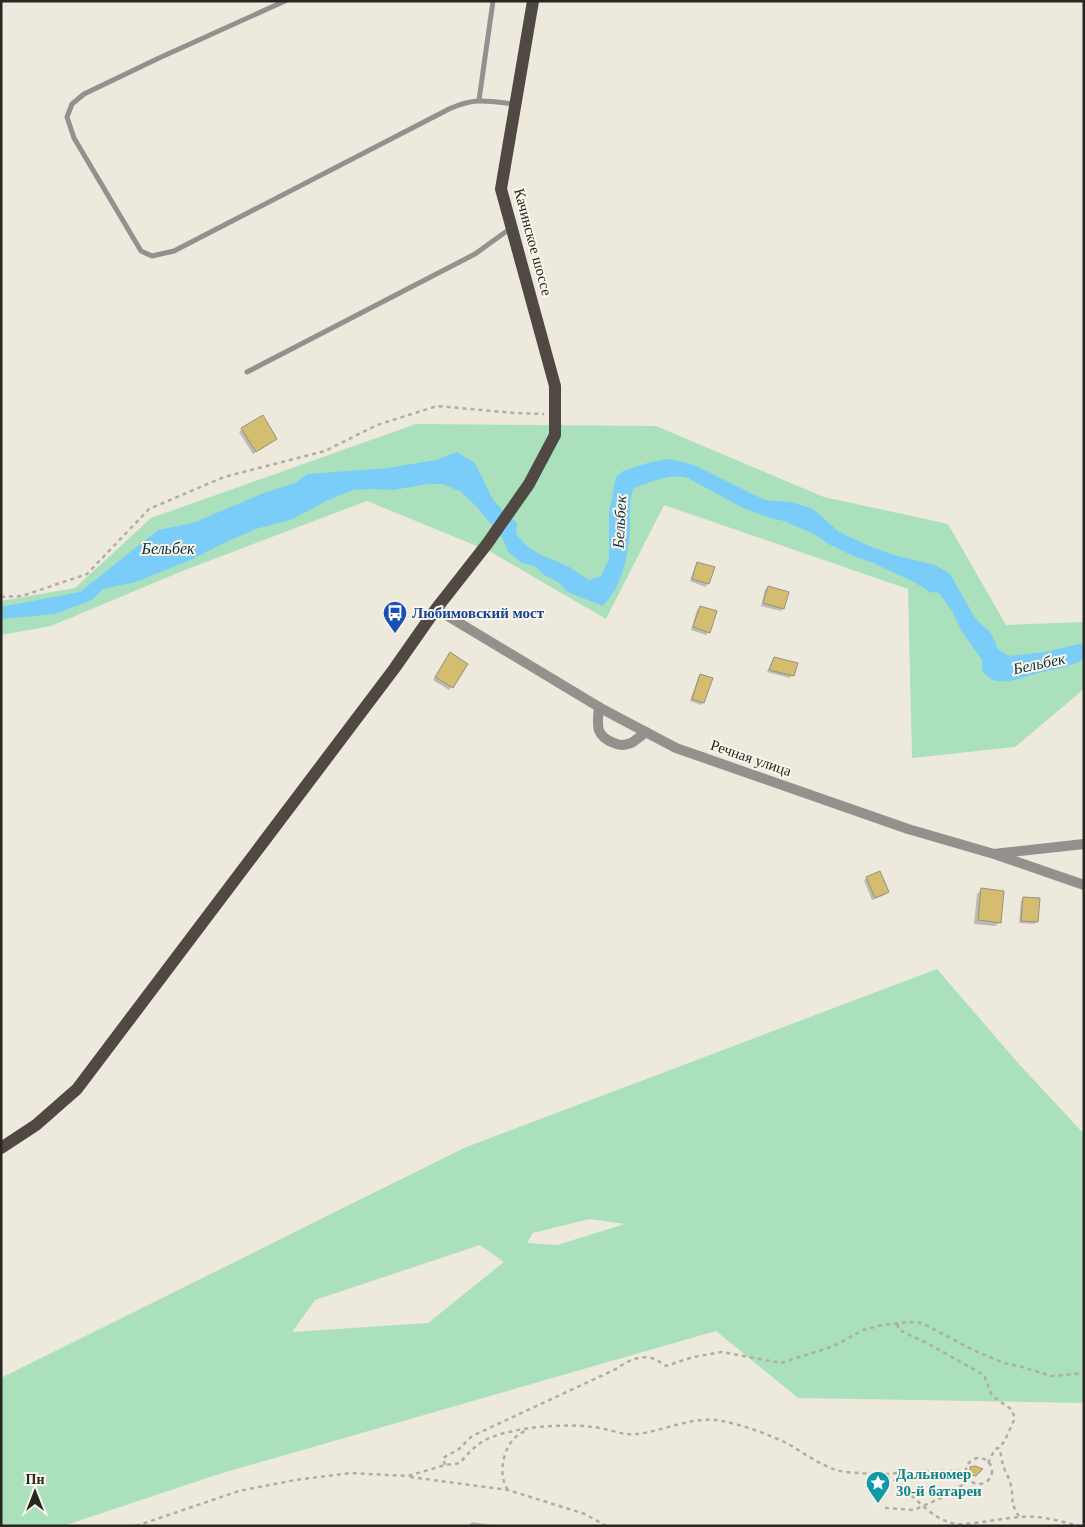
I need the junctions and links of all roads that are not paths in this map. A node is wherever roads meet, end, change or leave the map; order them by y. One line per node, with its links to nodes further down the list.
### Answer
1 (285, 1): 4 (lane)
2 (492, 1): 4 (lane)
3 (533, 1): 5 (main road, Качинское шоссе)
4 (479, 100): 5 (lane)
5 (516, 104): 6 (main road, Качинское шоссе)
6 (511, 228): 7 (lane); 8 (main road, Качинское шоссе)
7 (247, 372)
8 (436, 609): 9 (street, Речная улица); 14 (main road, Качинское шоссе)
9 (599, 707): 10 (street, Речная улица); 10 (street)
10 (646, 732): 12 (street, Речная улица)
11 (1084, 844): 12 (street, Речная улица)
12 (994, 854): 13 (street)
13 (1084, 885)
14 (1, 1148)

